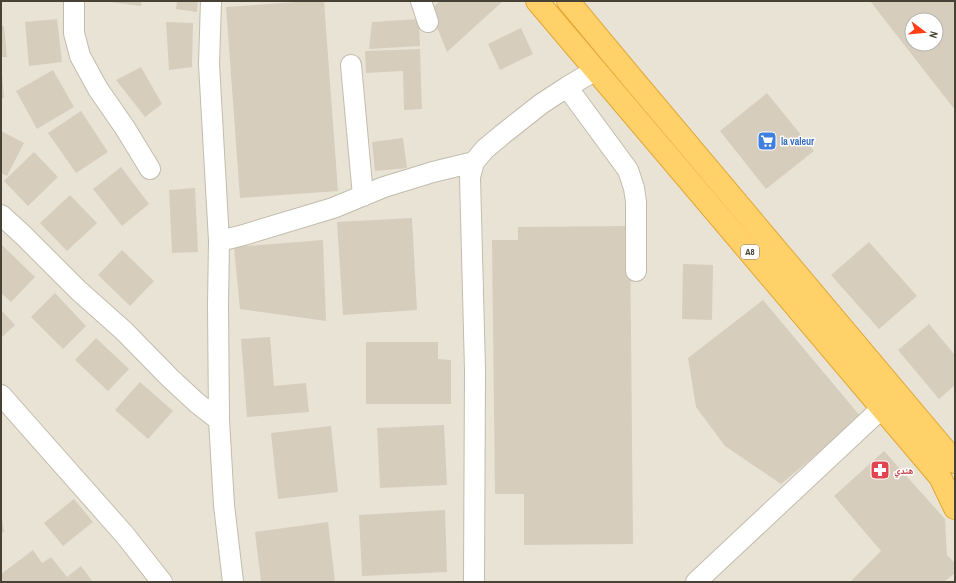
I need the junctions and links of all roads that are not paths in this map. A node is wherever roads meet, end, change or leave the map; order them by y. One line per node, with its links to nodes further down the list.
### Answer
1 (74, 1): 11 (street)
2 (211, 1): 14 (street)
3 (421, 1): 6 (street)
4 (537, 1): 8 (highway, A8)
5 (568, 1): 19 (highway, A8)
6 (428, 22)
7 (351, 65): 12 (street)
8 (596, 70): 9 (street); 17 (highway, A8)
9 (567, 87): 10 (street); 15 (street)
10 (474, 162): 12 (street); 23 (street)
11 (150, 169)
12 (363, 196): 14 (street)
13 (1, 215): 18 (street)
14 (219, 241): 18 (street)
15 (636, 271)
16 (1, 395): 21 (street)
17 (882, 408): 20 (highway, A8); 24 (street)
18 (219, 420): 22 (street)
19 (952, 460)
20 (955, 508)
21 (157, 580)
22 (233, 582)
23 (474, 582)
24 (696, 582)

